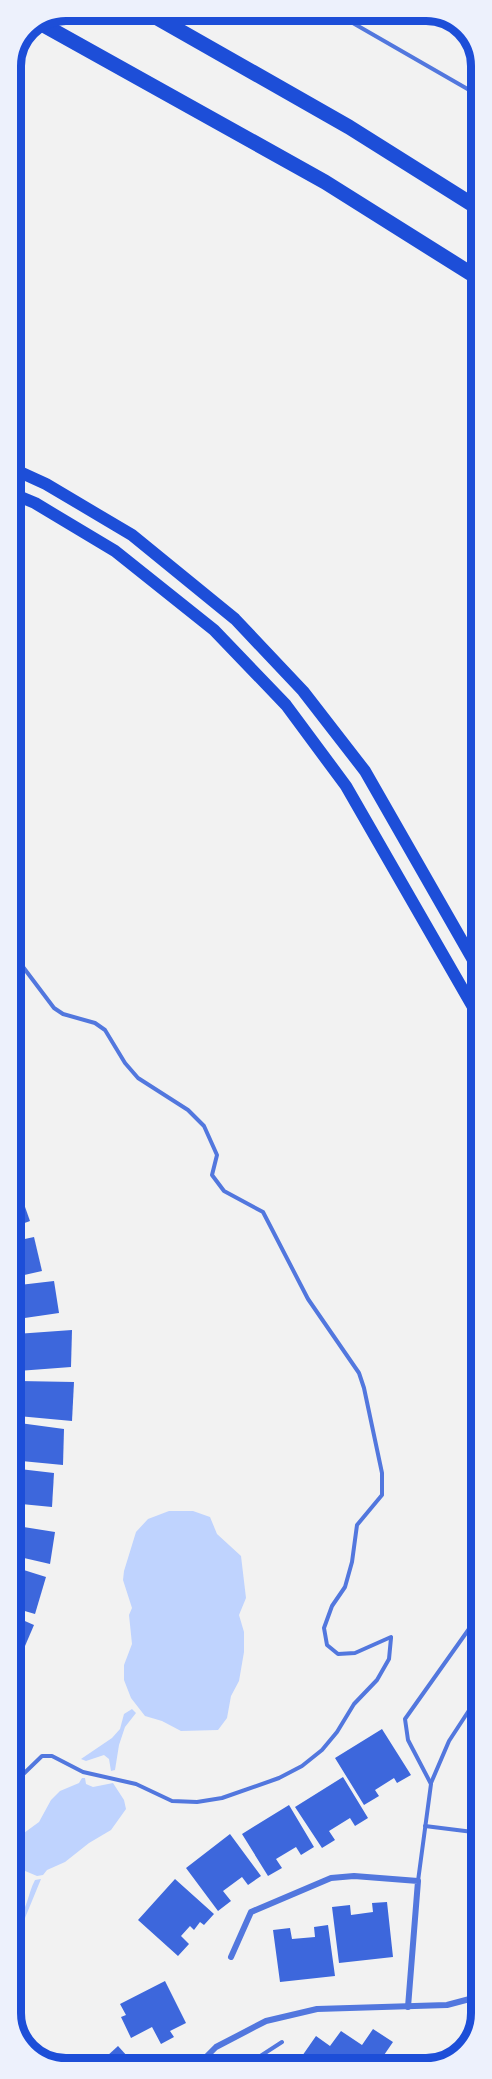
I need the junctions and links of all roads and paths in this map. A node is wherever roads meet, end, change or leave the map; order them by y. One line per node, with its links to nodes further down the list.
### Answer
1 (163, 21): 5 (highway)
2 (349, 21): 4 (lane)
3 (46, 26): 6 (highway)
4 (471, 92)
5 (471, 204)
6 (471, 274)
7 (21, 473): 9 (main road)
8 (21, 497): 11 (main road)
9 (471, 956)
10 (21, 964): 14 (lane)
11 (471, 1004)
12 (471, 1626): 15 (lane)
13 (471, 1707): 15 (lane)
14 (21, 1776)
15 (431, 1784): 16 (lane)
16 (425, 1826): 17 (lane); 18 (lane)
17 (471, 1832)
18 (418, 1881): 19 (street); 21 (street)
19 (231, 1956)
20 (471, 1999): 21 (street)
21 (408, 2007): 23 (street)
22 (282, 2042): 24 (lane)
23 (205, 2058)
24 (257, 2058)

